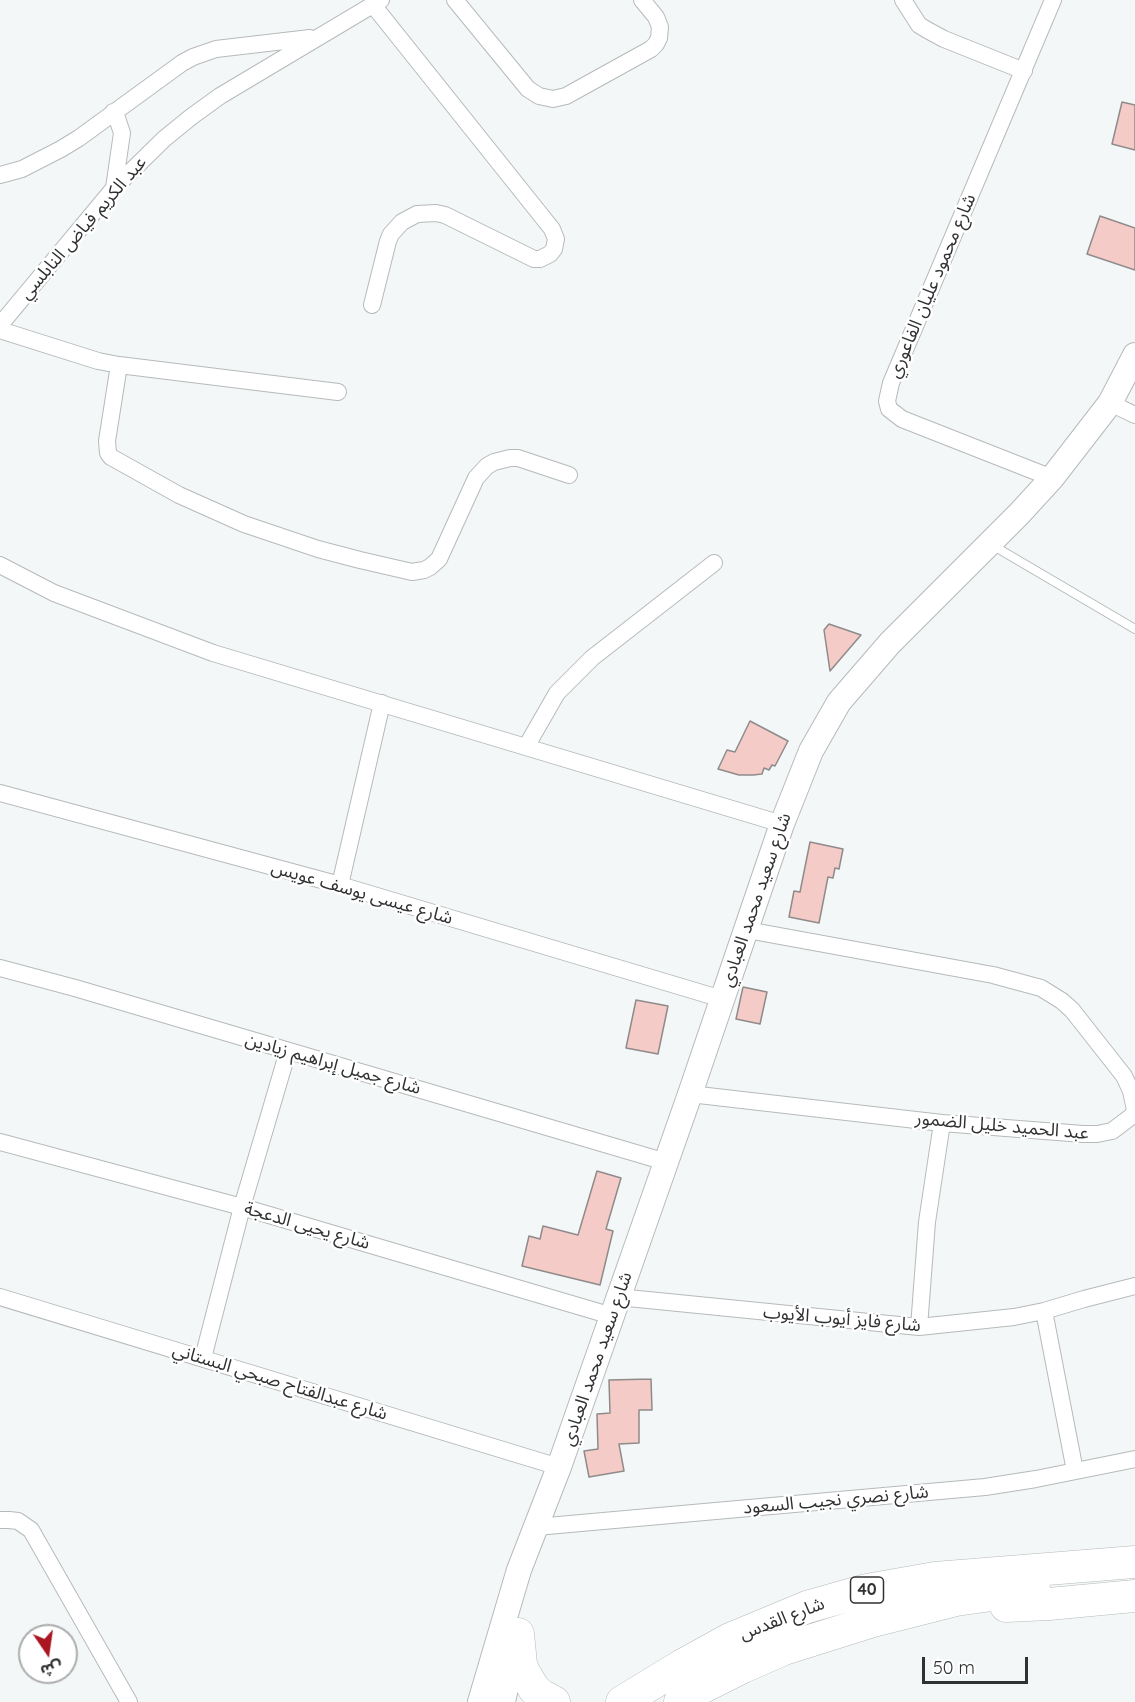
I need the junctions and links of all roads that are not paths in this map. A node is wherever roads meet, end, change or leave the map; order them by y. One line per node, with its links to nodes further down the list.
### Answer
1 (455, 0): 2 (street)
2 (642, 0)
3 (903, 0): 7 (street)
4 (1053, 0): 7 (street, شارع محمود عليان الفاعوري)
5 (377, 3): 6 (street, عبد الكريم فياض النابلسي); 11 (street)
6 (317, 38): 8 (street); 10 (street, عبد الكريم فياض النابلسي)
7 (1024, 71): 20 (street, شارع محمود عليان الفاعوري)
8 (113, 112): 9 (street); 10 (street)
9 (0, 175)
10 (114, 188): 12 (street, عبد الكريم فياض النابلسي)
11 (372, 305)
12 (0, 325)
13 (0, 330): 15 (street)
14 (1135, 355): 17 (street, شارع سعيد محمد العبادي)
15 (119, 365): 16 (street); 19 (street)
16 (338, 392)
17 (1110, 403): 18 (street); 20 (street, شارع سعيد محمد العبادي)
18 (1135, 415)
19 (569, 475)
20 (1052, 478): 21 (street, شارع سعيد محمد العبادي)
21 (989, 543): 24 (lane); 28 (street, شارع سعيد محمد العبادي)
22 (714, 563): 26 (street)
23 (0, 565): 25 (street)
24 (1135, 629)
25 (382, 703): 26 (street); 29 (street)
26 (526, 747): 28 (street)
27 (0, 793): 29 (street, شارع عيسى يوسف عويس)
28 (782, 824): 30 (street, شارع سعيد محمد العبادي)
29 (340, 885): 32 (street, شارع عيسى يوسف عويس)
30 (747, 930): 32 (street, شارع سعيد محمد العبادي); 35 (street, عبد الحميد خليل الضمور)
31 (0, 968): 33 (street, شارع جميل إبراهيم زيادين)
32 (722, 999): 34 (street, شارع سعيد محمد العبادي)
33 (288, 1051): 37 (street, شارع جميل إبراهيم زيادين); 38 (street)
34 (690, 1094): 35 (street, عبد الحميد خليل الضمور); 37 (street, شارع سعيد محمد العبادي)
35 (942, 1123): 43 (street)
36 (0, 1142): 38 (street, شارع يحيى الدعجة)
37 (666, 1162): 41 (street, شارع سعيد محمد العبادي)
38 (242, 1207): 41 (street, شارع يحيى الدعجة); 44 (street)
39 (1135, 1286): 42 (street, شارع فايز أيوب الأيوب)
40 (0, 1297): 44 (street, شارع عبدالفتاح صبحي البستاني)
41 (615, 1307): 43 (street, شارع فايز أيوب الأيوب); 46 (street, شارع سعيد محمد العبادي)
42 (1044, 1311): 43 (street, شارع فايز أيوب الأيوب); 47 (street)
43 (919, 1328)
44 (202, 1358): 46 (street, شارع عبدالفتاح صبحي البستاني)
45 (1135, 1458): 47 (street, شارع نصري نجيب السعود)
46 (560, 1467): 49 (street, شارع سعيد محمد العبادي)
47 (1075, 1471): 49 (street, شارع نصري نجيب السعود)
48 (0, 1520): 58 (street)
49 (534, 1531): 55 (street, شارع سعيد محمد العبادي); 59 (street, شارع سعيد محمد العبادي)
50 (1135, 1562): 54 (highway, شارع القدس / 40)
51 (1135, 1579): 53 (highway, شارع القدس / 40)
52 (1135, 1596): 53 (highway)
53 (956, 1600): 56 (highway, شارع القدس / 40)
54 (807, 1607): 56 (highway); 62 (highway, شارع القدس / 40)
55 (518, 1634): 60 (street, شارع سعيد محمد العبادي); 61 (highway)
56 (820, 1638): 57 (highway, شارع القدس / 40)
57 (696, 1697)
58 (129, 1702)
59 (480, 1702)
60 (503, 1702)
61 (554, 1702)
62 (622, 1702)

